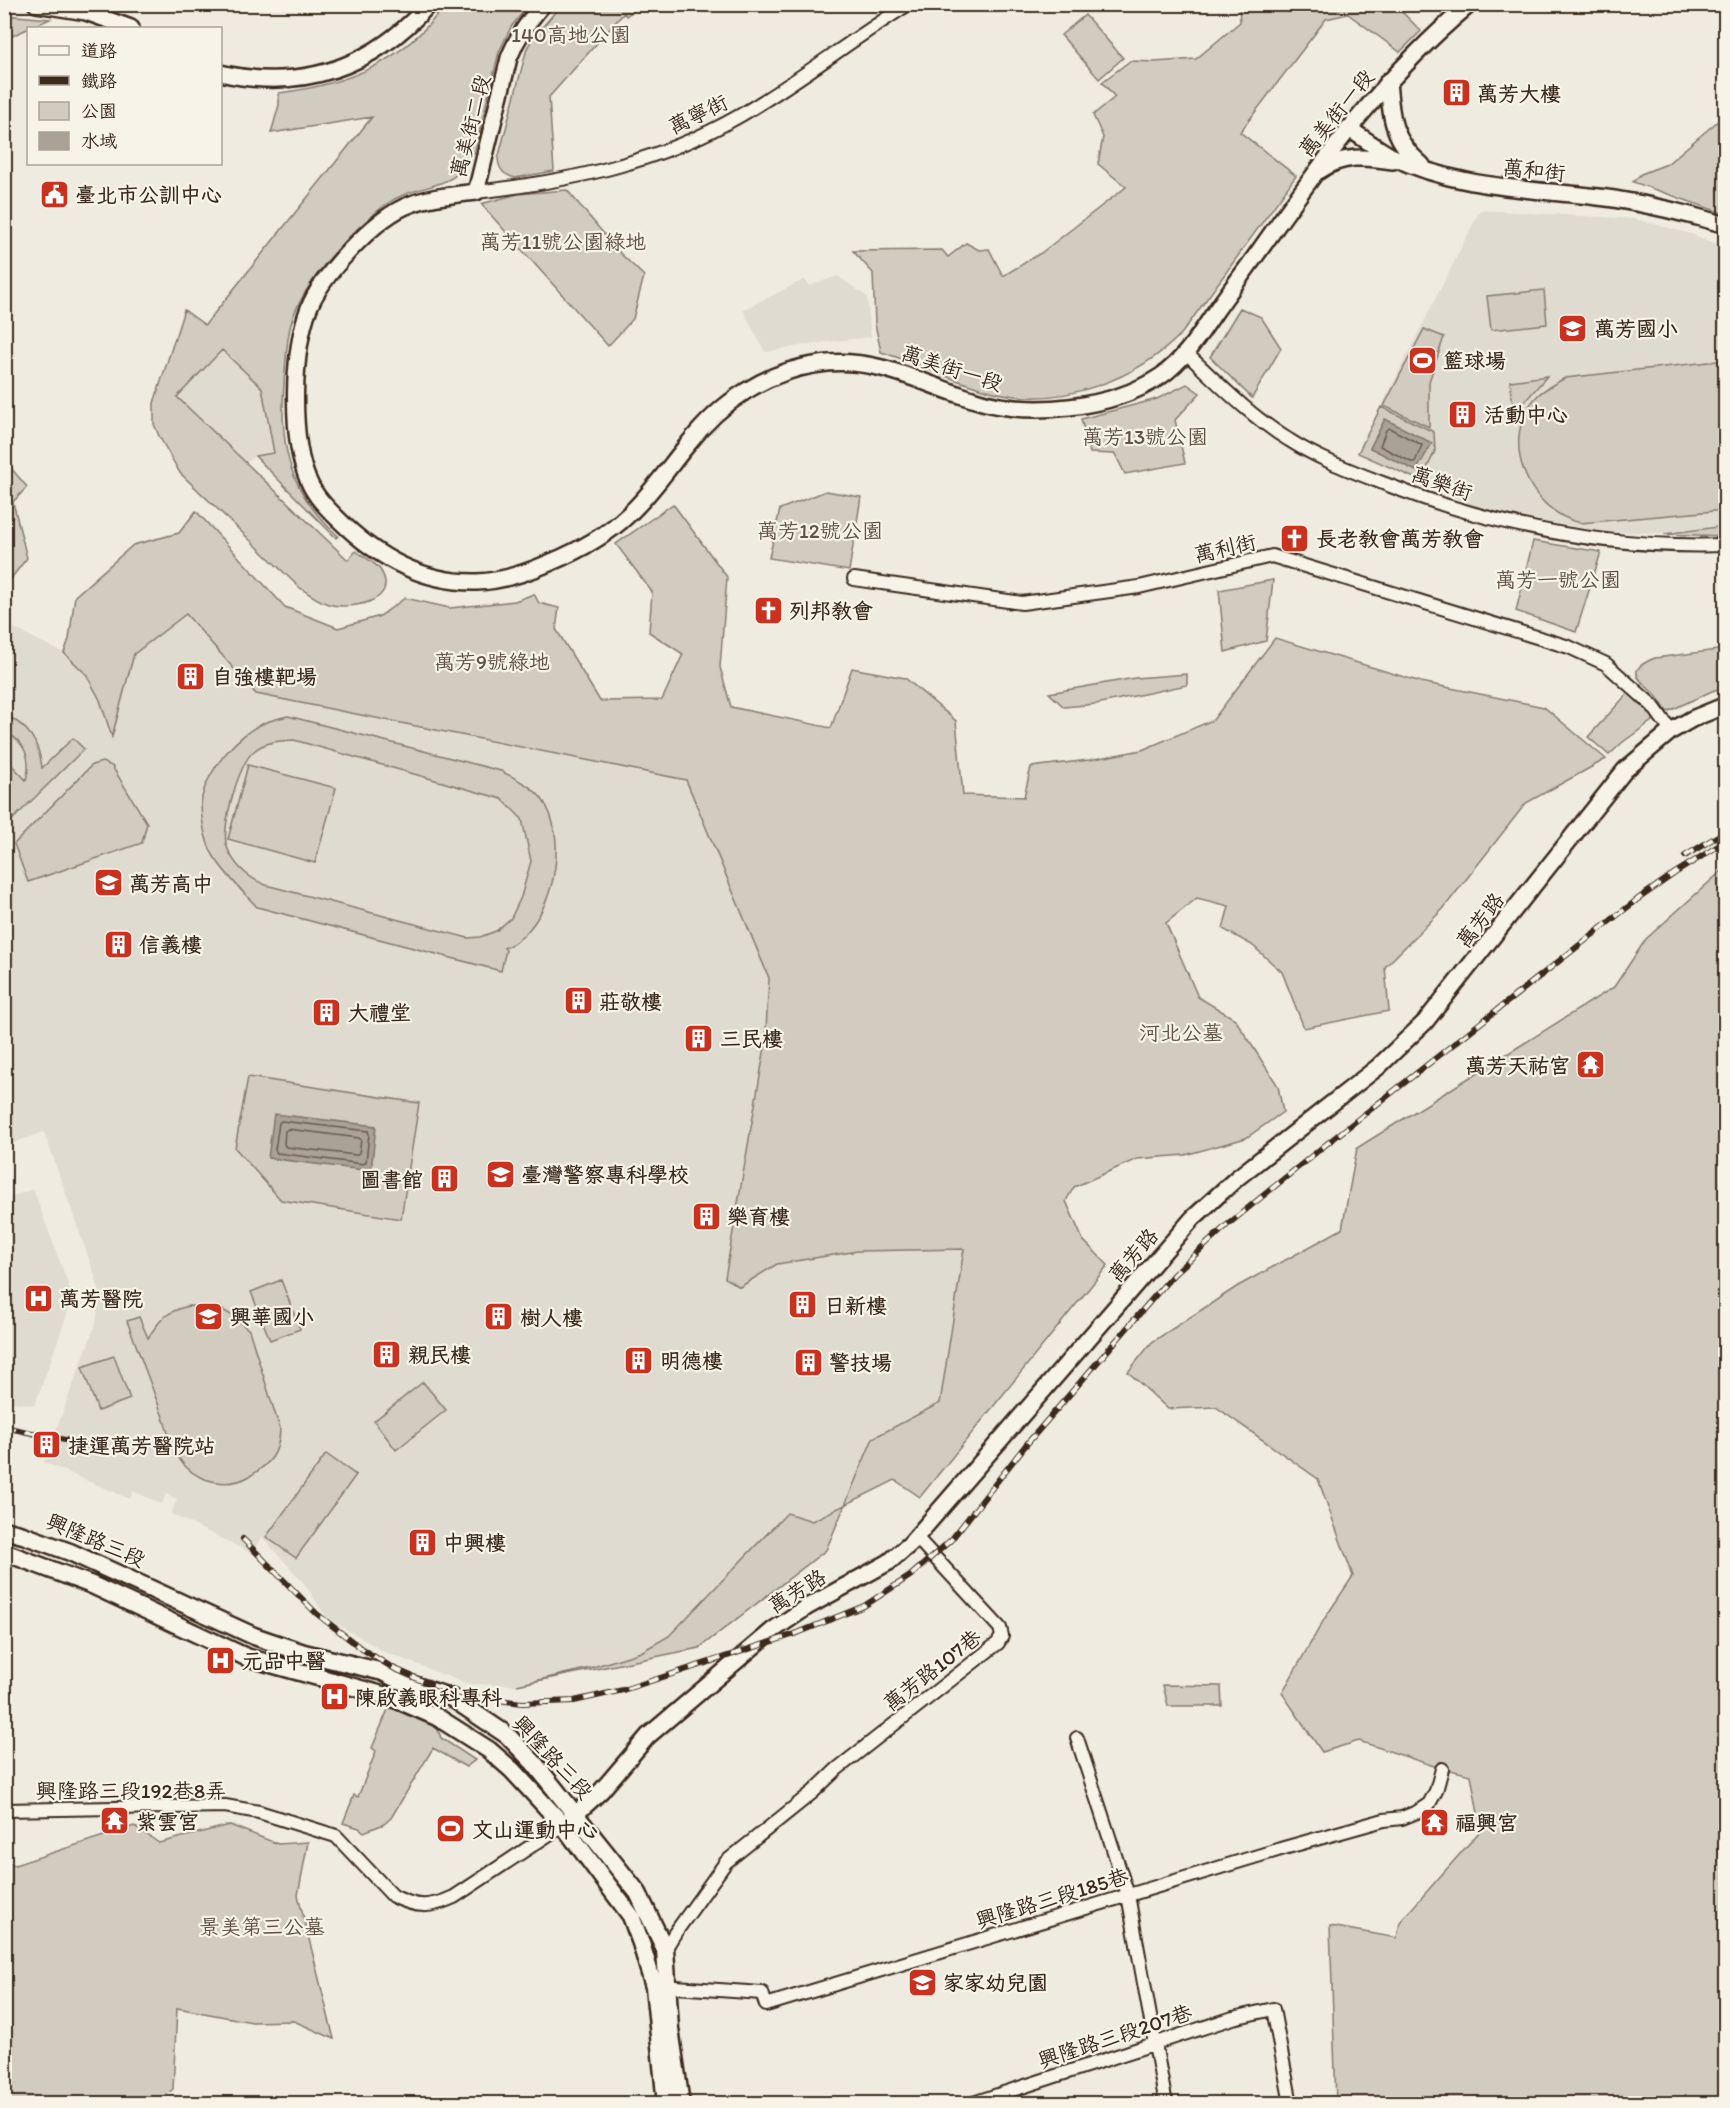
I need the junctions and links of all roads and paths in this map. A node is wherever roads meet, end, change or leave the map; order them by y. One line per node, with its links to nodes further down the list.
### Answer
1 (36, 4): 6 (street)
2 (429, 4): 7 (street)
3 (543, 4): 13 (street, 萬美街二段)
4 (909, 4): 13 (street, 萬寧街)
5 (1470, 4): 8 (street, 萬美街一段)
6 (128, 27)
7 (222, 74)
8 (1388, 81): 9 (street, 萬美街一段); 11 (street)
9 (1348, 128): 10 (street, 萬和街); 12 (street, 萬美街一段)
10 (1407, 163): 11 (street, 萬和街); 12 (street)
11 (1428, 171): 14 (street, 萬和街)
12 (1312, 177): 15 (street, 萬美街一段)
13 (476, 192): 17 (street, 萬美街二段)
14 (1725, 225)
15 (1185, 352): 16 (street, 萬樂街); 17 (street, 萬美街一段)
16 (1725, 545)
17 (426, 575)
18 (854, 579): 20 (street, 萬利街)
19 (1725, 705): 20 (street, 萬芳路)
20 (1671, 731): 22 (street, 萬芳路)
21 (4, 1530): 27 (main road, 興隆路三段)
22 (916, 1537): 27 (street, 萬芳路); 29 (street, 萬芳路107巷)
23 (4, 1552): 27 (main road, 興隆路三段)
24 (1077, 1738): 28 (street)
25 (1442, 1769): 28 (street, 興隆路三段185巷)
26 (4, 1810): 27 (street, 興隆路三段192巷8弄)
27 (569, 1820): 29 (main road, 興隆路三段); 30 (main road, 興隆路三段)
28 (1128, 1895): 30 (street, 興隆路三段185巷); 31 (street)
29 (665, 1949): 30 (main road, 興隆路三段)
30 (661, 1986): 32 (main road, 興隆路三段); 33 (main road, 興隆路三段)
31 (1155, 2044): 34 (street, 興隆路三段207巷); 35 (street); 36 (street, 興隆路三段207巷)
32 (666, 2103)
33 (681, 2103)
34 (970, 2103)
35 (1166, 2103)
36 (1291, 2103)

